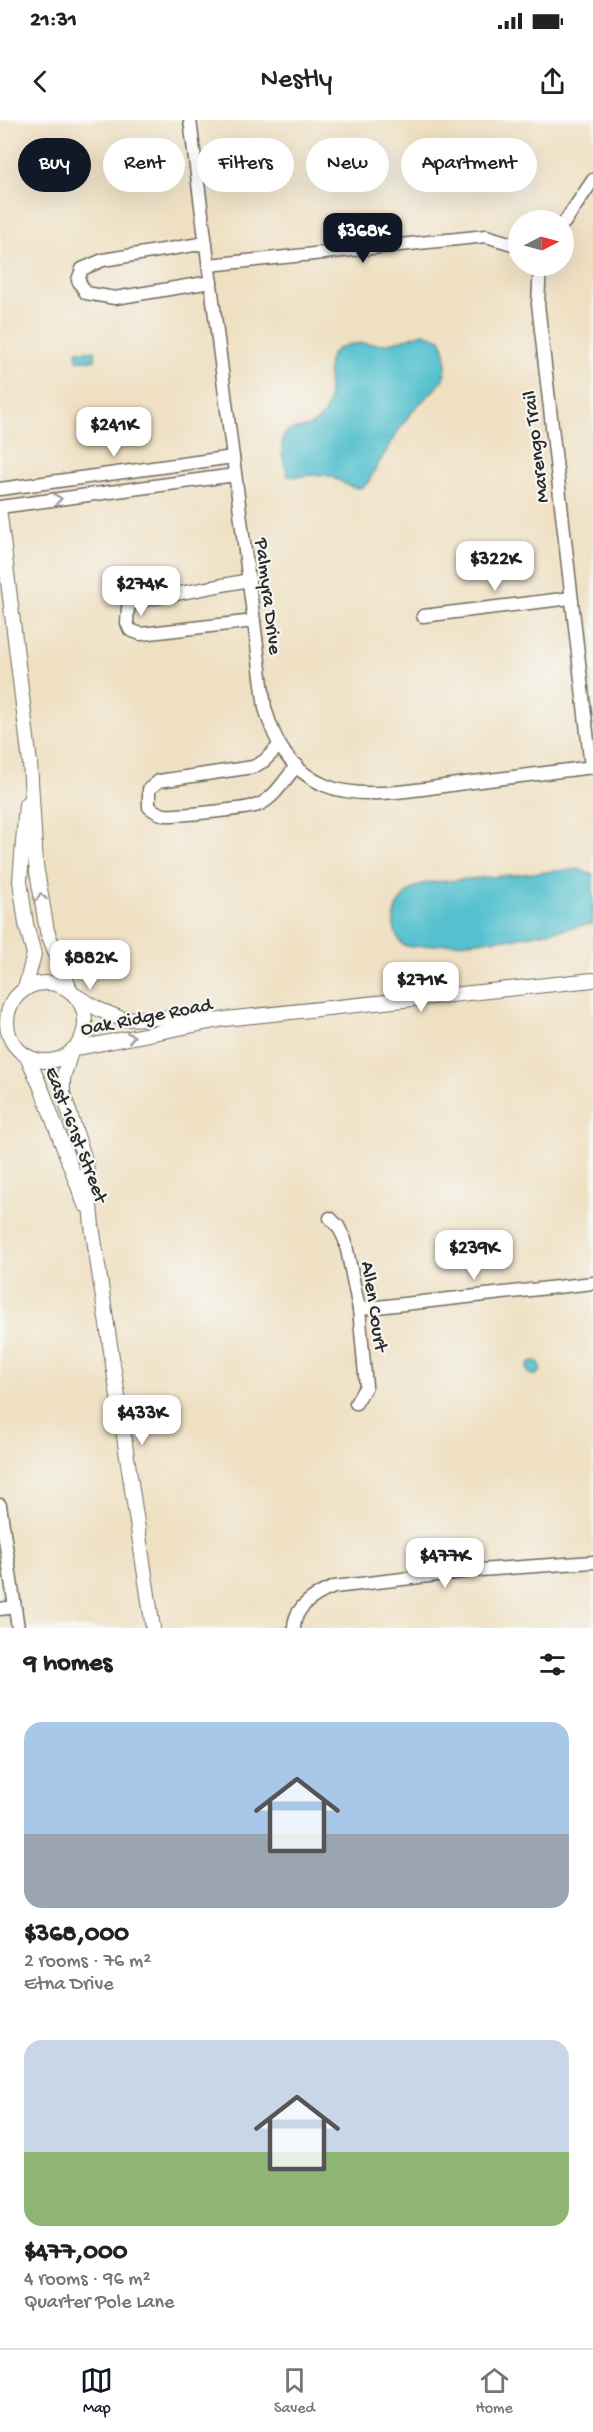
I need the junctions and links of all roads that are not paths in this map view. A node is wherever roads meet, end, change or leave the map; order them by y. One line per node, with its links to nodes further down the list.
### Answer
1 (190, 120): 4 (street, Palmyra Drive)
2 (593, 180): 3 (street)
3 (573, 210)
4 (206, 243): 6 (street, Palmyra Drive); 8 (street)
5 (508, 243): 6 (street)
6 (209, 265): 8 (street, Palmyra Drive)
7 (539, 276): 15 (street, Marengo Trail)
8 (211, 282): 9 (street, Palmyra Drive)
9 (233, 457): 10 (street, Palmyra Drive); 11 (street)
10 (235, 475): 12 (street, one-way to 10); 14 (street, Palmyra Drive)
11 (0, 489)
12 (0, 507)
13 (0, 515): 19 (street)
14 (249, 580): 17 (street, Palmyra Drive); 17 (street)
15 (571, 598): 16 (street); 21 (street, Marengo Trail)
16 (423, 616)
17 (254, 621): 18 (street, Palmyra Drive)
18 (279, 746): 20 (street, Palmyra Drive); 20 (street)
19 (30, 763): 23 (street); 24 (street, one-way to 19)
20 (297, 765): 21 (street, Palmyra Drive)
21 (592, 767)
22 (593, 980): 26 (street, Oak Ridge Road)
23 (20, 993): 24 (street); 25 (street); 29 (street)
24 (72, 993): 26 (street, Oak Ridge Road); 28 (street)
25 (0, 1005)
26 (225, 1019): 28 (street, Oak Ridge Road, one-way to 26)
27 (0, 1047): 29 (street)
28 (72, 1051): 29 (street); 31 (street, East 161st Street)
29 (25, 1055): 31 (street, East 161st Street)
30 (330, 1218): 33 (street, Allen Court)
31 (93, 1226): 40 (street, East 161st Street)
32 (593, 1283): 33 (street)
33 (358, 1309): 34 (street, Allen Court)
34 (357, 1403)
35 (0, 1505): 37 (street)
36 (593, 1562): 41 (street)
37 (15, 1606): 38 (street); 39 (street)
38 (0, 1609)
39 (18, 1628)
40 (153, 1628)
41 (294, 1628)

